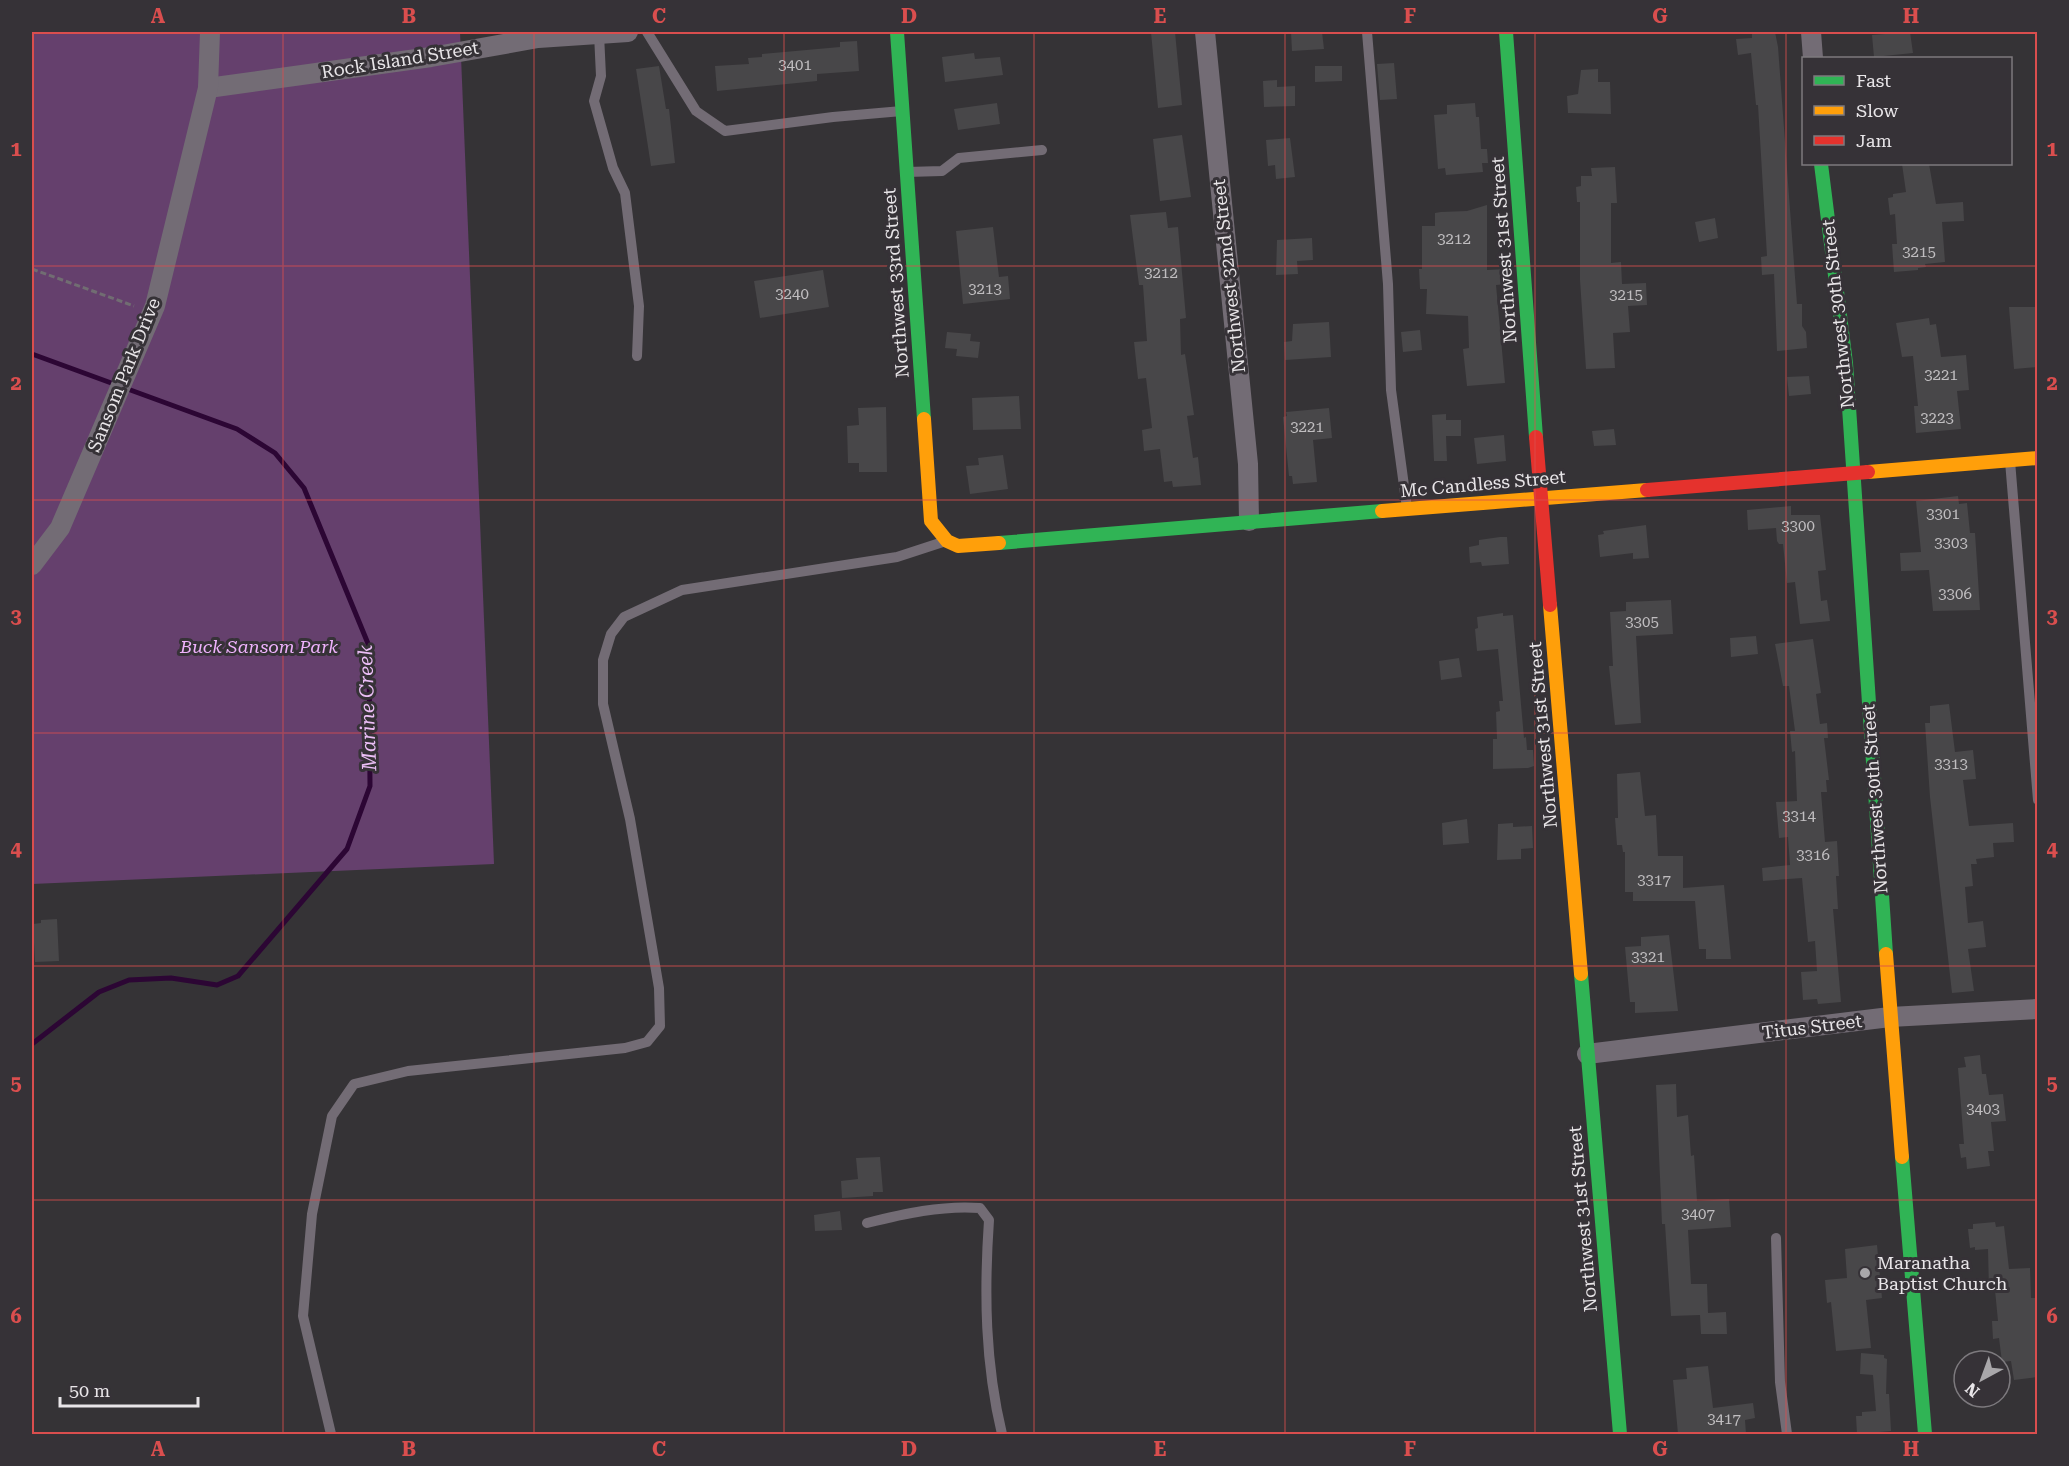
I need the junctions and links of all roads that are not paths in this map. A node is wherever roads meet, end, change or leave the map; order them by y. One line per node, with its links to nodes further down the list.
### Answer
1 (210, 32): 11 (street, Sansom Park Drive)
2 (628, 32): 9 (street, Rock Island Street)
3 (647, 32): 12 (lane)
4 (897, 32): 12 (street, Northwest 33rd Street)
5 (1204, 32): 22 (street, Northwest 32nd Street)
6 (1367, 32): 21 (lane)
7 (1506, 32): 20 (street, Northwest 31st Street)
8 (1811, 32): 10 (street)
9 (599, 34): 11 (street, Rock Island Street); 16 (lane)
10 (1813, 57)
11 (208, 88): 24 (street, Sansom Park Drive)
12 (903, 111): 15 (street, Northwest 33rd Street)
13 (1042, 150): 15 (lane)
14 (1821, 165): 19 (street, Northwest 30th Street)
15 (906, 172): 23 (street, Northwest 33rd Street)
16 (637, 357)
17 (2037, 458): 18 (street, Mc Candless Street)
18 (2010, 460): 19 (street, Mc Candless Street); 25 (lane)
19 (1854, 473): 20 (street, Mc Candless Street); 27 (street, Northwest 30th Street)
20 (1542, 498): 21 (street, Mc Candless Street); 28 (street, Northwest 31st Street)
21 (1407, 508): 22 (street, Mc Candless Street)
22 (1249, 521): 23 (street, Mc Candless Street)
23 (947, 541): 31 (lane)
24 (32, 565)
25 (2037, 800)
26 (2037, 1009): 27 (street, Titus Street)
27 (1890, 1017): 28 (street, Titus Street); 35 (street, Northwest 30th Street)
28 (1587, 1054): 33 (street, Northwest 31st Street)
29 (867, 1223): 32 (lane)
30 (1776, 1238): 34 (lane)
31 (331, 1434)
32 (1002, 1434)
33 (1620, 1434)
34 (1786, 1434)
35 (1925, 1434)

